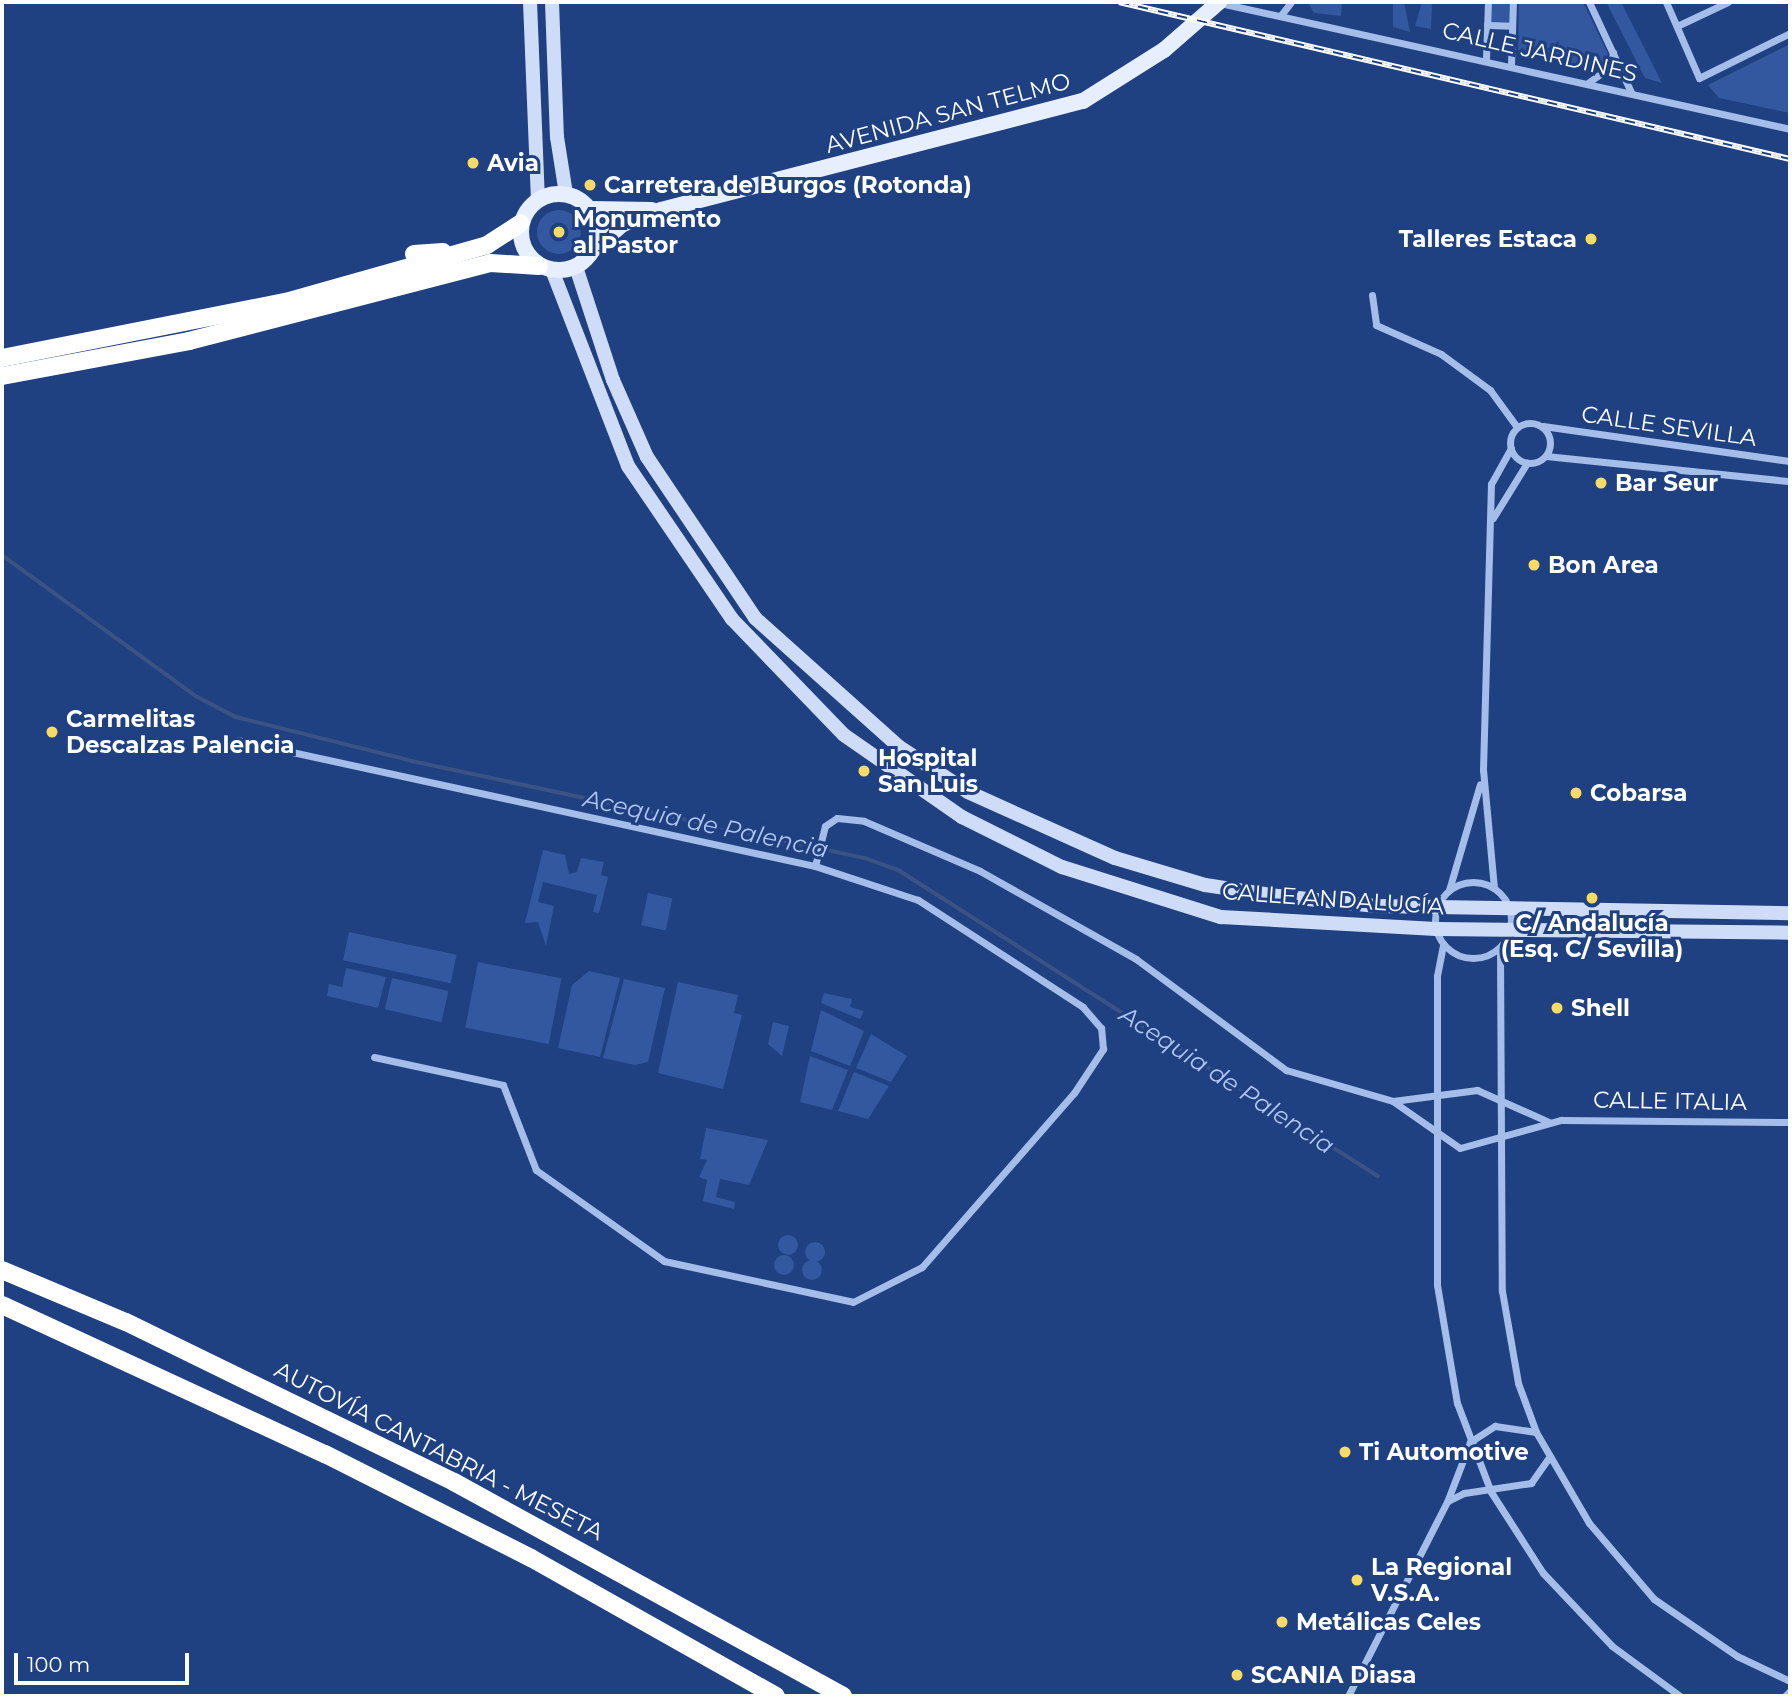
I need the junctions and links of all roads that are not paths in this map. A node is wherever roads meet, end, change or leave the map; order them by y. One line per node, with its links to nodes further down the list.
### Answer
1 (530, 2): 22 (main road)
2 (552, 2): 21 (main road)
3 (1217, 2): 10 (street, CALLE JARDINES); 24 (main road, AVENIDA SAN TELMO)
4 (1291, 2): 10 (street)
5 (1488, 2): 11 (street)
6 (1514, 2): 12 (street)
7 (1589, 2): 15 (street)
8 (1666, 2): 13 (street)
9 (1728, 2): 13 (street)
10 (1281, 15): 16 (street, CALLE JARDINES)
11 (1487, 25): 12 (street); 16 (street)
12 (1513, 26): 17 (street)
13 (1677, 26): 14 (street)
14 (1790, 33)
15 (1614, 52): 18 (street); 19 (street)
16 (1486, 59): 17 (street, CALLE JARDINES)
17 (1511, 64): 18 (street, CALLE JARDINES)
18 (1589, 82): 19 (street, CALLE JARDINES)
19 (1631, 92): 20 (street, CALLE JARDINES)
20 (1790, 130)
21 (566, 194): 22 (main road); 23 (main road)
22 (538, 200): 25 (main road)
23 (590, 209): 24 (main road, AVENIDA SAN TELMO); 26 (main road)
24 (661, 210): 26 (main road, AVENIDA SAN TELMO)
25 (522, 223): 28 (highway); 30 (main road)
26 (594, 249): 29 (main road)
27 (414, 254): 28 (highway)
28 (457, 255): 32 (highway)
29 (576, 267): 30 (main road); 47 (main road, CALLE ANDALUCÍA)
30 (546, 268): 33 (highway); 50 (main road, CALLE ANDALUCÍA)
31 (1372, 295): 35 (street)
32 (2, 358)
33 (2, 376)
34 (1543, 426): 35 (street); 37 (street); 38 (street, CALLE SEVILLA)
35 (1517, 427): 36 (street)
36 (1511, 448): 39 (street); 41 (street)
37 (1546, 456): 39 (street); 40 (street, CALLE SEVILLA)
38 (1790, 461)
39 (1527, 463): 41 (street)
40 (1790, 481)
41 (1490, 525): 43 (street)
42 (237, 740): 44 (street)
43 (1483, 770): 45 (street); 46 (street)
44 (815, 866): 55 (street); 58 (street)
45 (1494, 888): 46 (street); 48 (street)
46 (1449, 890): 47 (street)
47 (1437, 906): 48 (main road, CALLE ANDALUCÍA); 50 (street)
48 (1509, 907): 49 (main road, CALLE ANDALUCÍA); 51 (street)
49 (1790, 913)
50 (1436, 929): 51 (main road, CALLE ANDALUCÍA); 53 (street)
51 (1510, 931): 52 (main road, CALLE ANDALUCÍA); 54 (street)
52 (1790, 933)
53 (1443, 945): 54 (street); 56 (street)
54 (1500, 948): 57 (street)
55 (374, 1057)
56 (1437, 1096): 57 (street); 58 (street); 61 (street)
57 (1502, 1100): 59 (street, CALLE ITALIA); 62 (street)
58 (1393, 1101): 61 (street)
59 (1549, 1122): 60 (street, CALLE ITALIA); 62 (street, CALLE ITALIA)
60 (1790, 1122)
61 (1436, 1137): 62 (street); 66 (street)
62 (1500, 1139): 65 (street)
63 (2, 1270): 73 (highway, AUTOVÍA CANTABRIA - MESETA)
64 (2, 1305): 72 (highway)
65 (1535, 1432): 66 (street); 67 (street)
66 (1470, 1442): 68 (street); 69 (street)
67 (1548, 1459): 68 (street); 70 (street)
68 (1491, 1492): 69 (street); 75 (street)
69 (1447, 1502): 74 (street)
70 (1790, 1681)
71 (1790, 1691): 76 (street)
72 (776, 1696)
73 (843, 1696)
74 (1348, 1696)
75 (1680, 1696)
76 (1785, 1696)

